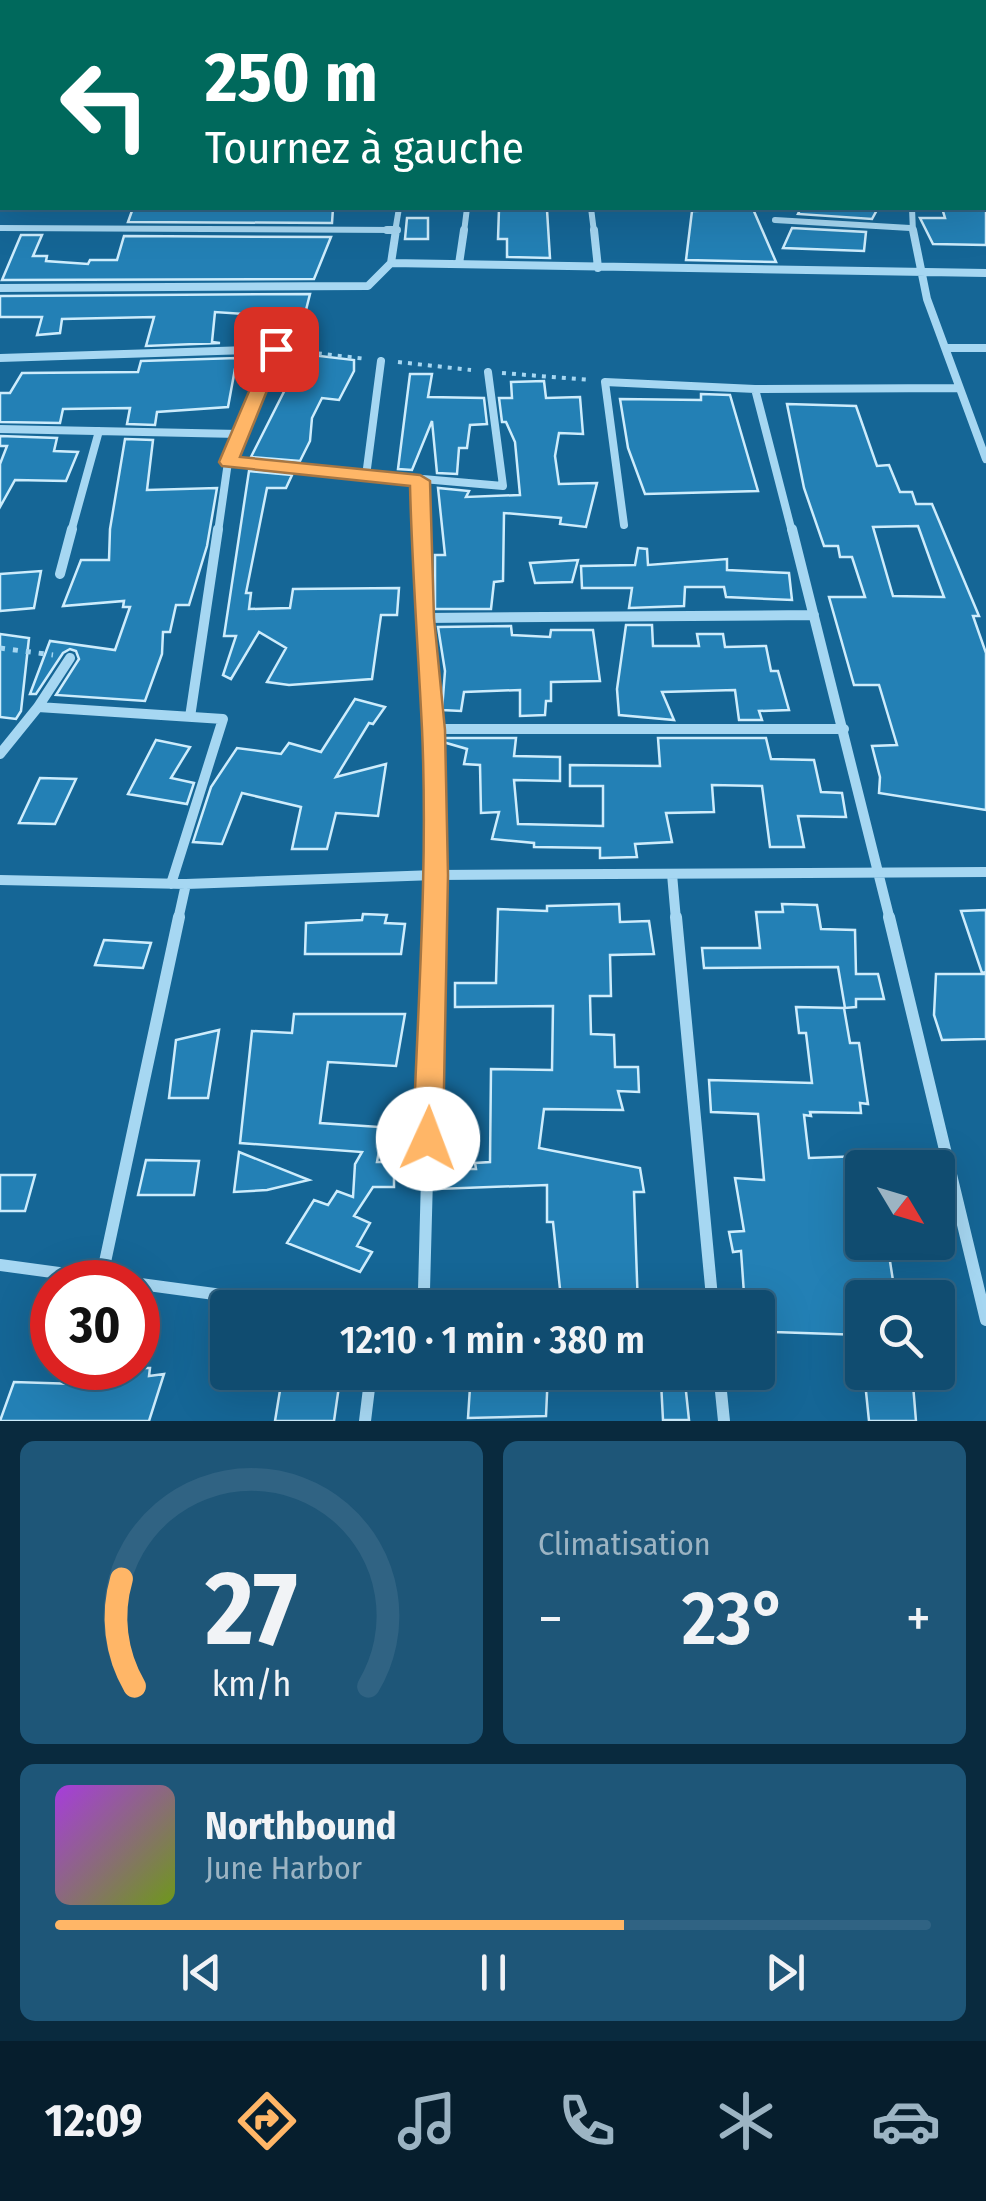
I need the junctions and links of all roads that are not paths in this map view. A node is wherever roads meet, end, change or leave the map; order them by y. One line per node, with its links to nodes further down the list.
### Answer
1 (399, 210): 8 (street)
2 (468, 210): 10 (street)
3 (591, 210): 11 (street)
4 (912, 210): 7 (street)
5 (775, 220): 7 (street)
6 (0, 228): 8 (street)
7 (910, 228): 12 (street)
8 (397, 230): 9 (street)
9 (391, 262): 10 (street); 14 (street)
10 (460, 264): 11 (street)
11 (598, 268): 12 (street)
12 (920, 274): 13 (street); 15 (street)
13 (986, 274)
14 (0, 288)
15 (946, 348): 16 (street); 21 (street)
16 (986, 348)
17 (0, 358): 26 (street)
18 (381, 360): 29 (street)
19 (488, 372): 30 (street)
20 (755, 388): 21 (street); 31 (street); 33 (street)
21 (957, 388): 22 (street)
22 (975, 429): 23 (street); 27 (street)
23 (986, 429)
24 (0, 430): 25 (street)
25 (99, 431): 26 (street); 32 (street)
26 (239, 434): 28 (street)
27 (986, 459)
28 (228, 462): 29 (street); 37 (street)
29 (366, 476): 30 (street)
30 (420, 481): 34 (street)
31 (624, 525)
32 (60, 574)
33 (814, 616): 34 (street); 38 (street)
34 (424, 618): 39 (street)
35 (70, 658): 36 (street)
36 (38, 708): 37 (street); 40 (street)
37 (190, 717): 46 (street)
38 (844, 729): 39 (street); 41 (street)
39 (434, 730): 44 (street)
40 (0, 754)
41 (876, 870): 42 (street); 43 (street); 55 (street)
42 (986, 872)
43 (672, 874): 44 (street); 53 (street)
44 (435, 875): 47 (street); 52 (street)
45 (0, 880): 46 (street)
46 (170, 884): 47 (street)
47 (186, 884): 48 (street)
48 (105, 1260)
49 (0, 1264): 50 (street)
50 (30, 1268)
51 (160, 1285): 54 (street)
52 (424, 1290)
53 (711, 1290)
54 (210, 1292)
55 (986, 1320)
56 (369, 1390): 58 (street)
57 (721, 1390): 59 (street)
58 (365, 1421)
59 (724, 1421)

